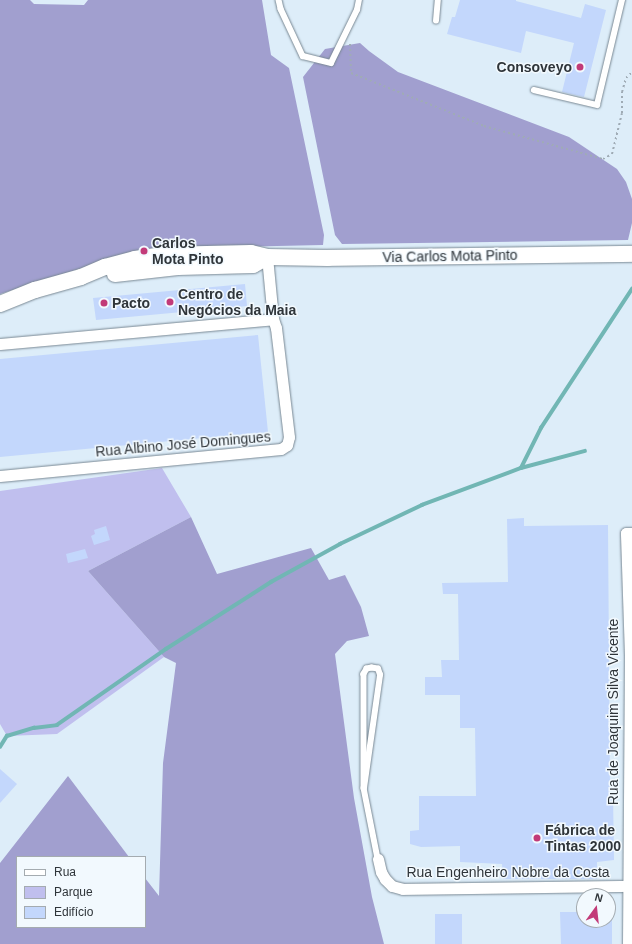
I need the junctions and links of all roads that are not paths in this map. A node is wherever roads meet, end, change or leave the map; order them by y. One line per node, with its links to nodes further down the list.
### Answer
1 (279, 0): 2 (lane)
2 (359, 0)
3 (438, 0): 5 (lane)
4 (622, 0): 6 (lane)
5 (436, 21)
6 (534, 90)
7 (632, 254): 8 (main road, Via Carlos Mota Pinto)
8 (267, 257): 9 (main road, Via Carlos Mota Pinto); 10 (street, Rua Albino José Domingues)
9 (0, 304)
10 (273, 319): 11 (street); 12 (street, Rua Albino José Domingues)
11 (0, 344)
12 (0, 476)
13 (632, 533): 16 (street, Rua de Joaquim Silva Vicente)
14 (364, 788): 14 (lane); 15 (lane)
15 (378, 859): 16 (street, Rua Engenheiro Nobre da Costa)
16 (630, 886): 17 (street, Rua de Joaquim Silva Vicente)
17 (628, 944)

